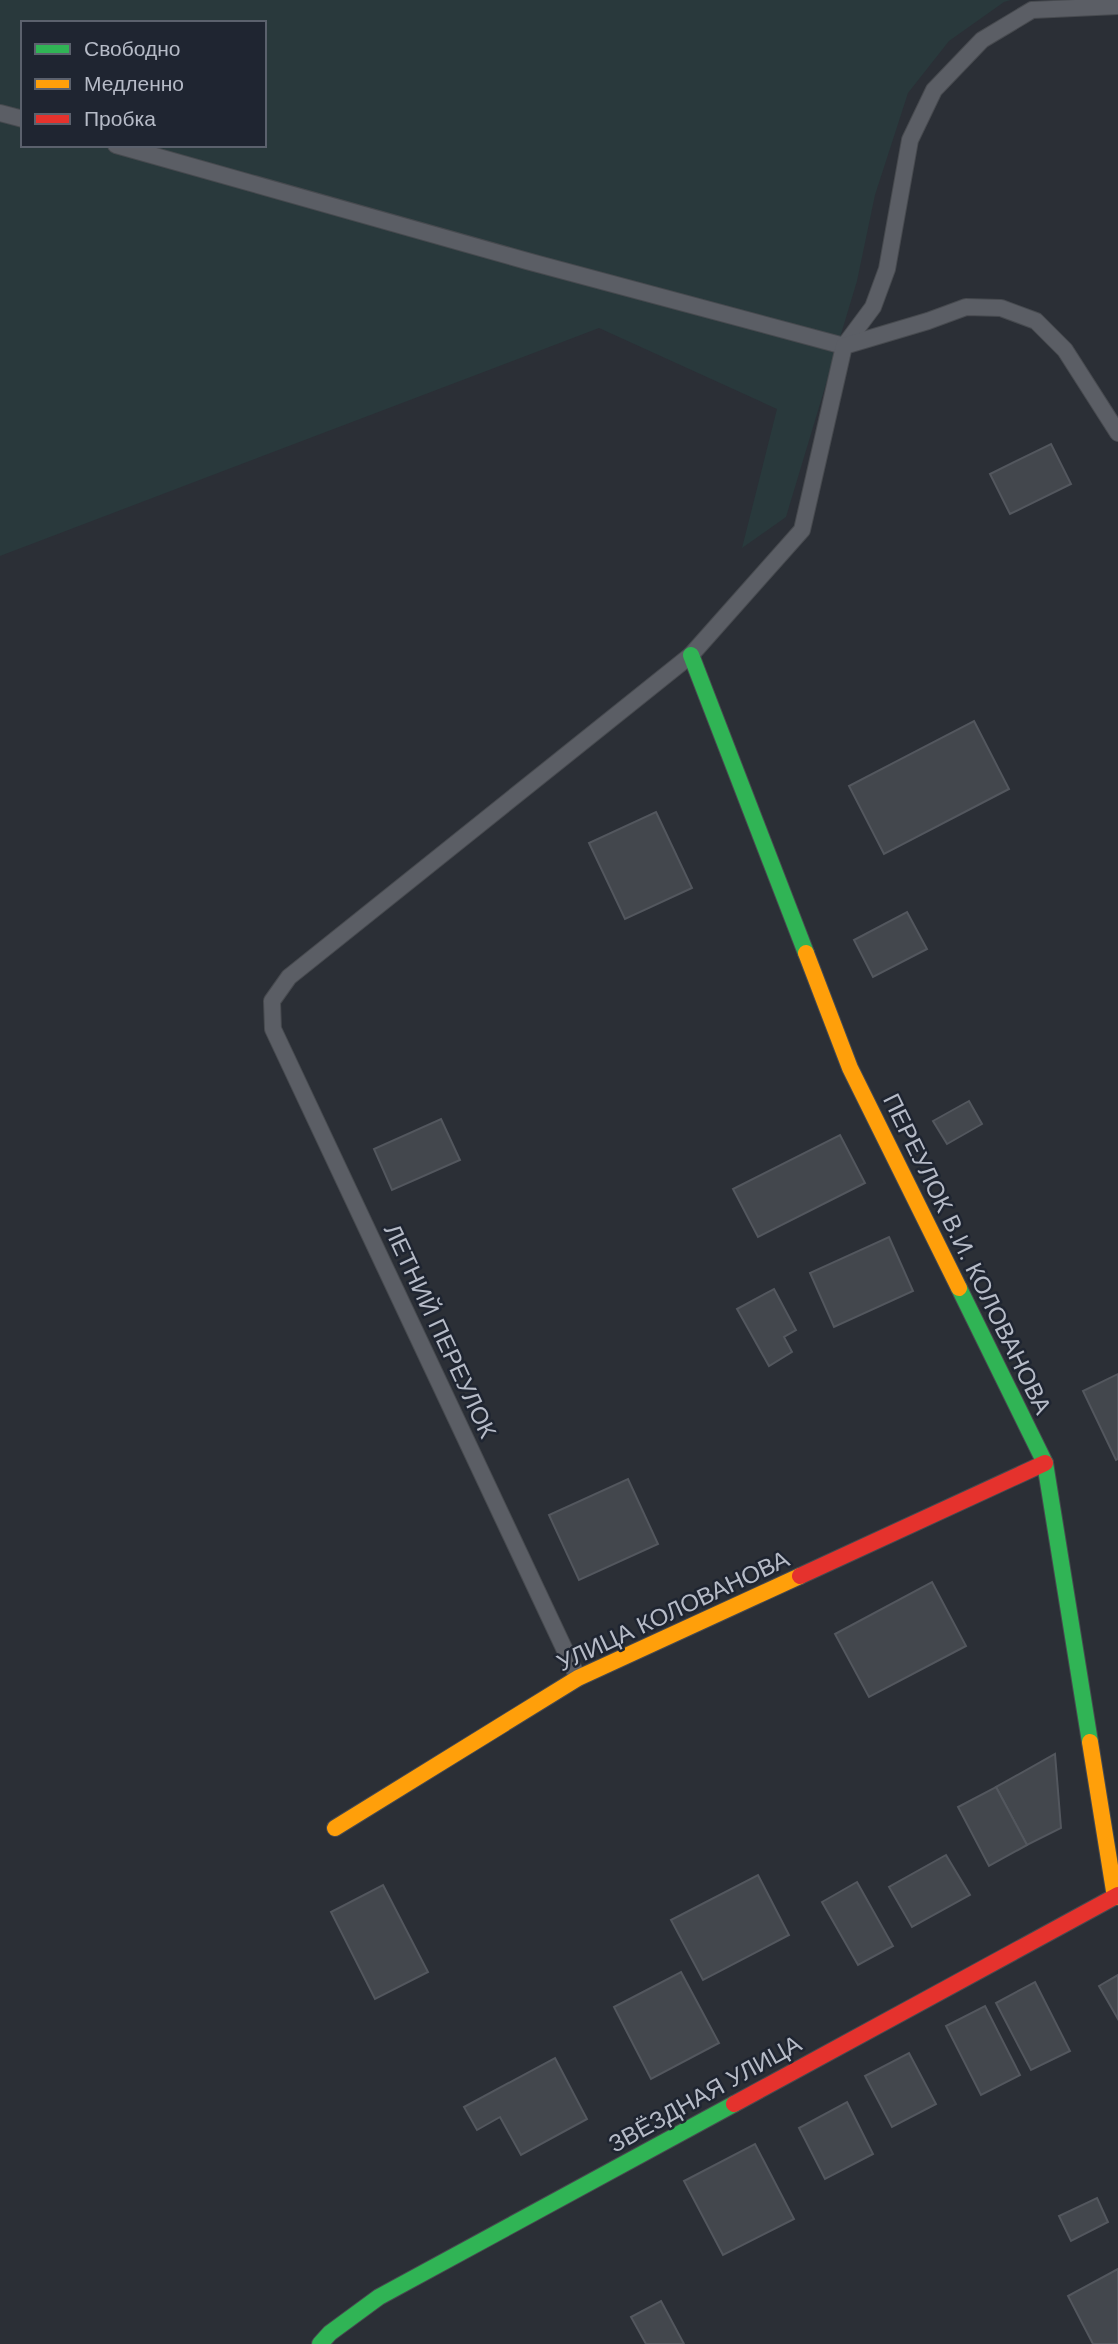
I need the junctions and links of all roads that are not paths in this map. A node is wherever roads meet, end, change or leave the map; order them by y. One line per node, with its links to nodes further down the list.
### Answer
1 (1118, 6): 5 (lane)
2 (0, 113): 3 (lane)
3 (21, 118)
4 (123, 147): 5 (lane)
5 (844, 346): 6 (lane); 7 (lane)
6 (1118, 433)
7 (691, 655): 8 (street, ПЕРЕУЛОК В.И. КОЛОВАНОВА); 9 (lane, ЛЕТНИЙ ПЕРЕУЛОК)
8 (1045, 1463): 9 (street, УЛИЦА КОЛОВАНОВА); 11 (street, ПЕРЕУЛОК В.И. КОЛОВАНОВА)
9 (578, 1678): 10 (street, УЛИЦА КОЛОВАНОВА)
10 (335, 1828)
11 (1117, 1896): 12 (street, ЗВЁЗДНАЯ УЛИЦА)
12 (320, 2344)

